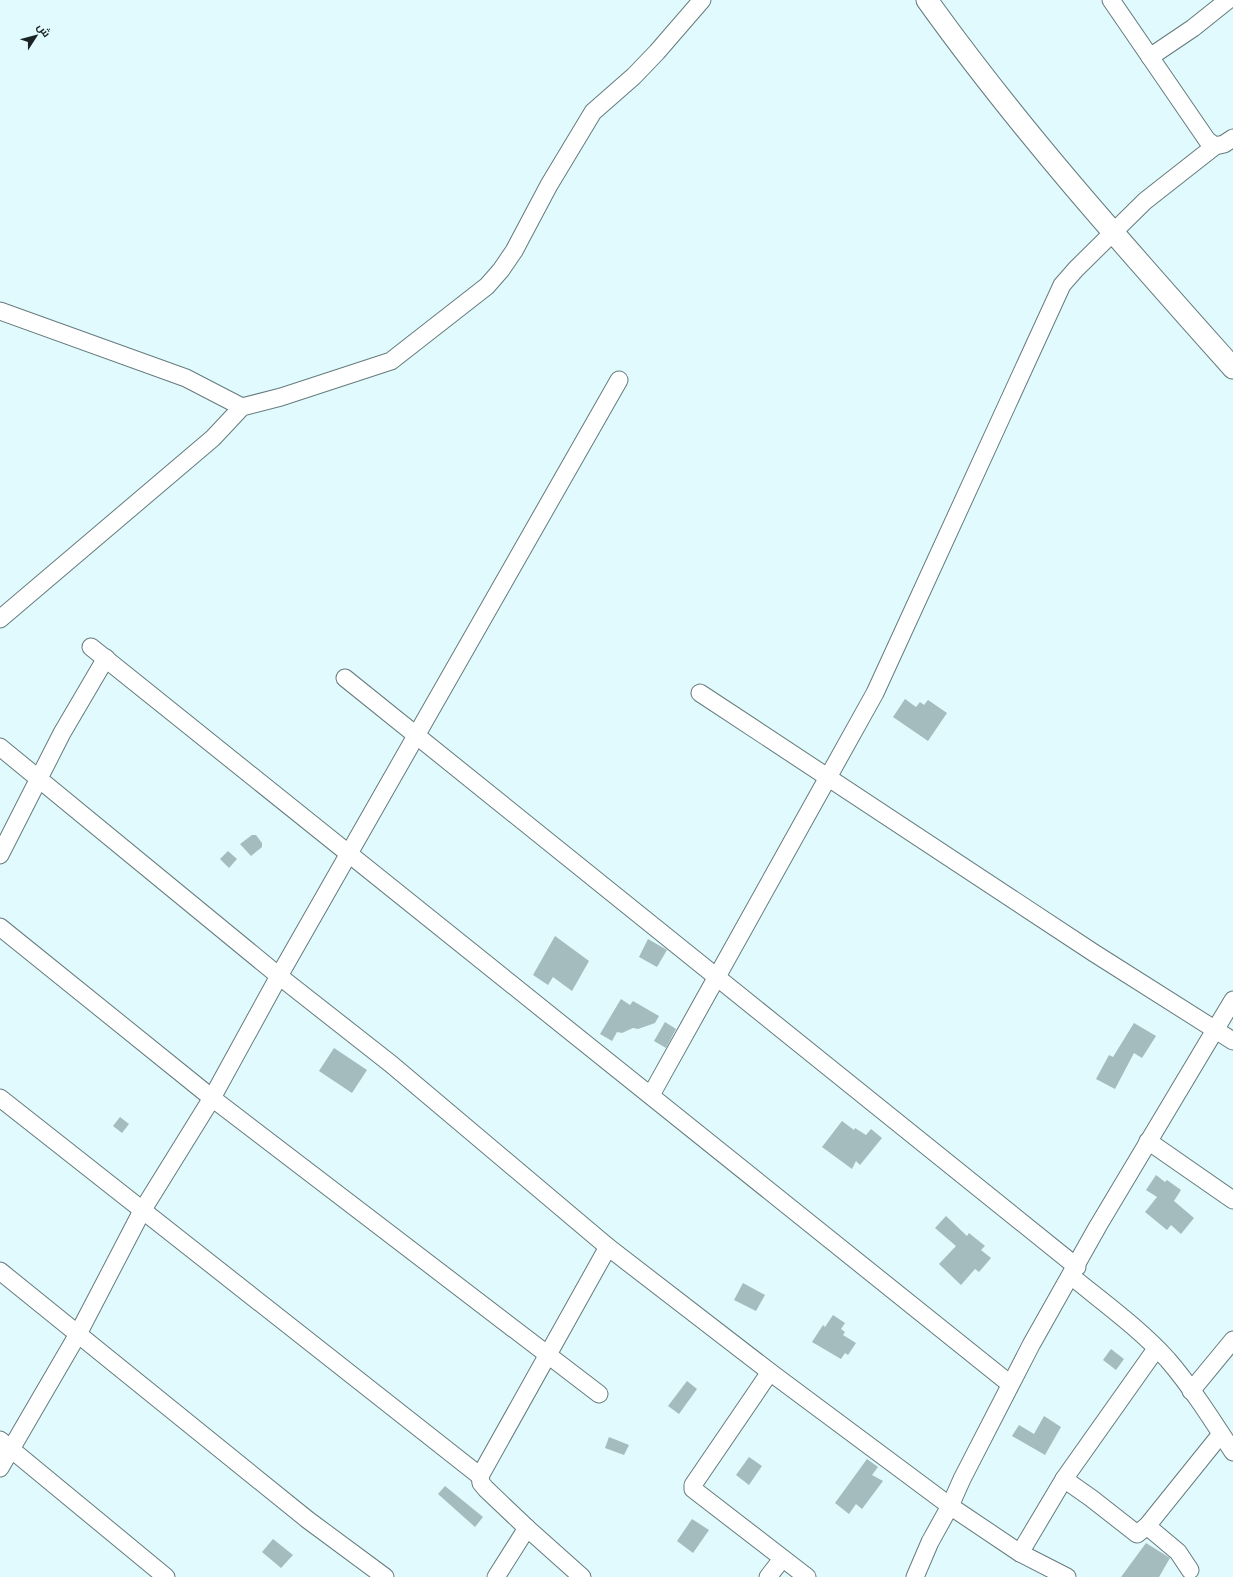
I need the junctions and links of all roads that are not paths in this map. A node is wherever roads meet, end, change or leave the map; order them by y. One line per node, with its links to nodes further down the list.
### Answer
1 (702, 0): 12 (street)
2 (927, 0): 8 (street)
3 (1111, 0): 5 (street)
4 (1228, 0): 5 (street)
5 (1150, 57): 7 (street)
6 (1233, 138): 7 (street)
7 (1215, 146): 8 (street)
8 (1112, 232): 10 (street); 20 (street)
9 (0, 311): 12 (street)
10 (1233, 368)
11 (619, 380): 18 (street)
12 (242, 407): 13 (street)
13 (0, 619)
14 (92, 646): 15 (street)
15 (106, 658): 21 (street); 22 (street)
16 (345, 678): 18 (street)
17 (700, 693): 20 (street)
18 (416, 735): 22 (street); 26 (street)
19 (0, 746): 21 (street)
20 (828, 777): 26 (street); 28 (street)
21 (39, 778): 23 (street); 25 (street)
22 (349, 853): 25 (street); 30 (street)
23 (0, 855)
24 (0, 927): 32 (street)
25 (279, 976): 32 (street); 36 (street)
26 (717, 976): 30 (street); 38 (street)
27 (1233, 1000): 28 (street)
28 (1216, 1029): 29 (street); 33 (street)
29 (1233, 1040)
30 (651, 1095): 44 (street)
31 (0, 1098): 35 (street)
32 (212, 1098): 35 (street); 42 (street)
33 (1148, 1141): 34 (street); 38 (street)
34 (1233, 1200)
35 (142, 1211): 39 (street); 51 (street)
36 (608, 1247): 42 (street); 43 (street)
37 (0, 1271): 39 (street)
38 (1074, 1271): 41 (street); 44 (street)
39 (78, 1334): 48 (street); 60 (street)
40 (1233, 1340): 45 (street)
41 (1156, 1349): 45 (street); 52 (street)
42 (549, 1356): 46 (street); 51 (street)
43 (770, 1372): 53 (street); 57 (street)
44 (1010, 1384): 53 (street)
45 (1191, 1391): 47 (street)
46 (599, 1394)
47 (1221, 1434): 49 (street); 54 (street)
48 (6, 1444): 50 (street); 59 (street)
49 (1233, 1452)
50 (0, 1468)
51 (480, 1476): 55 (street)
52 (1064, 1479): 54 (street); 56 (street)
53 (950, 1506): 56 (street); 65 (street)
54 (1147, 1526): 58 (street)
55 (527, 1528): 61 (street); 62 (street)
56 (1020, 1553): 66 (street)
57 (782, 1559): 63 (street); 64 (street)
58 (1191, 1575)
59 (166, 1577)
60 (385, 1577)
61 (496, 1577)
62 (582, 1577)
63 (768, 1577)
64 (807, 1577)
65 (915, 1577)
66 (1067, 1577)

